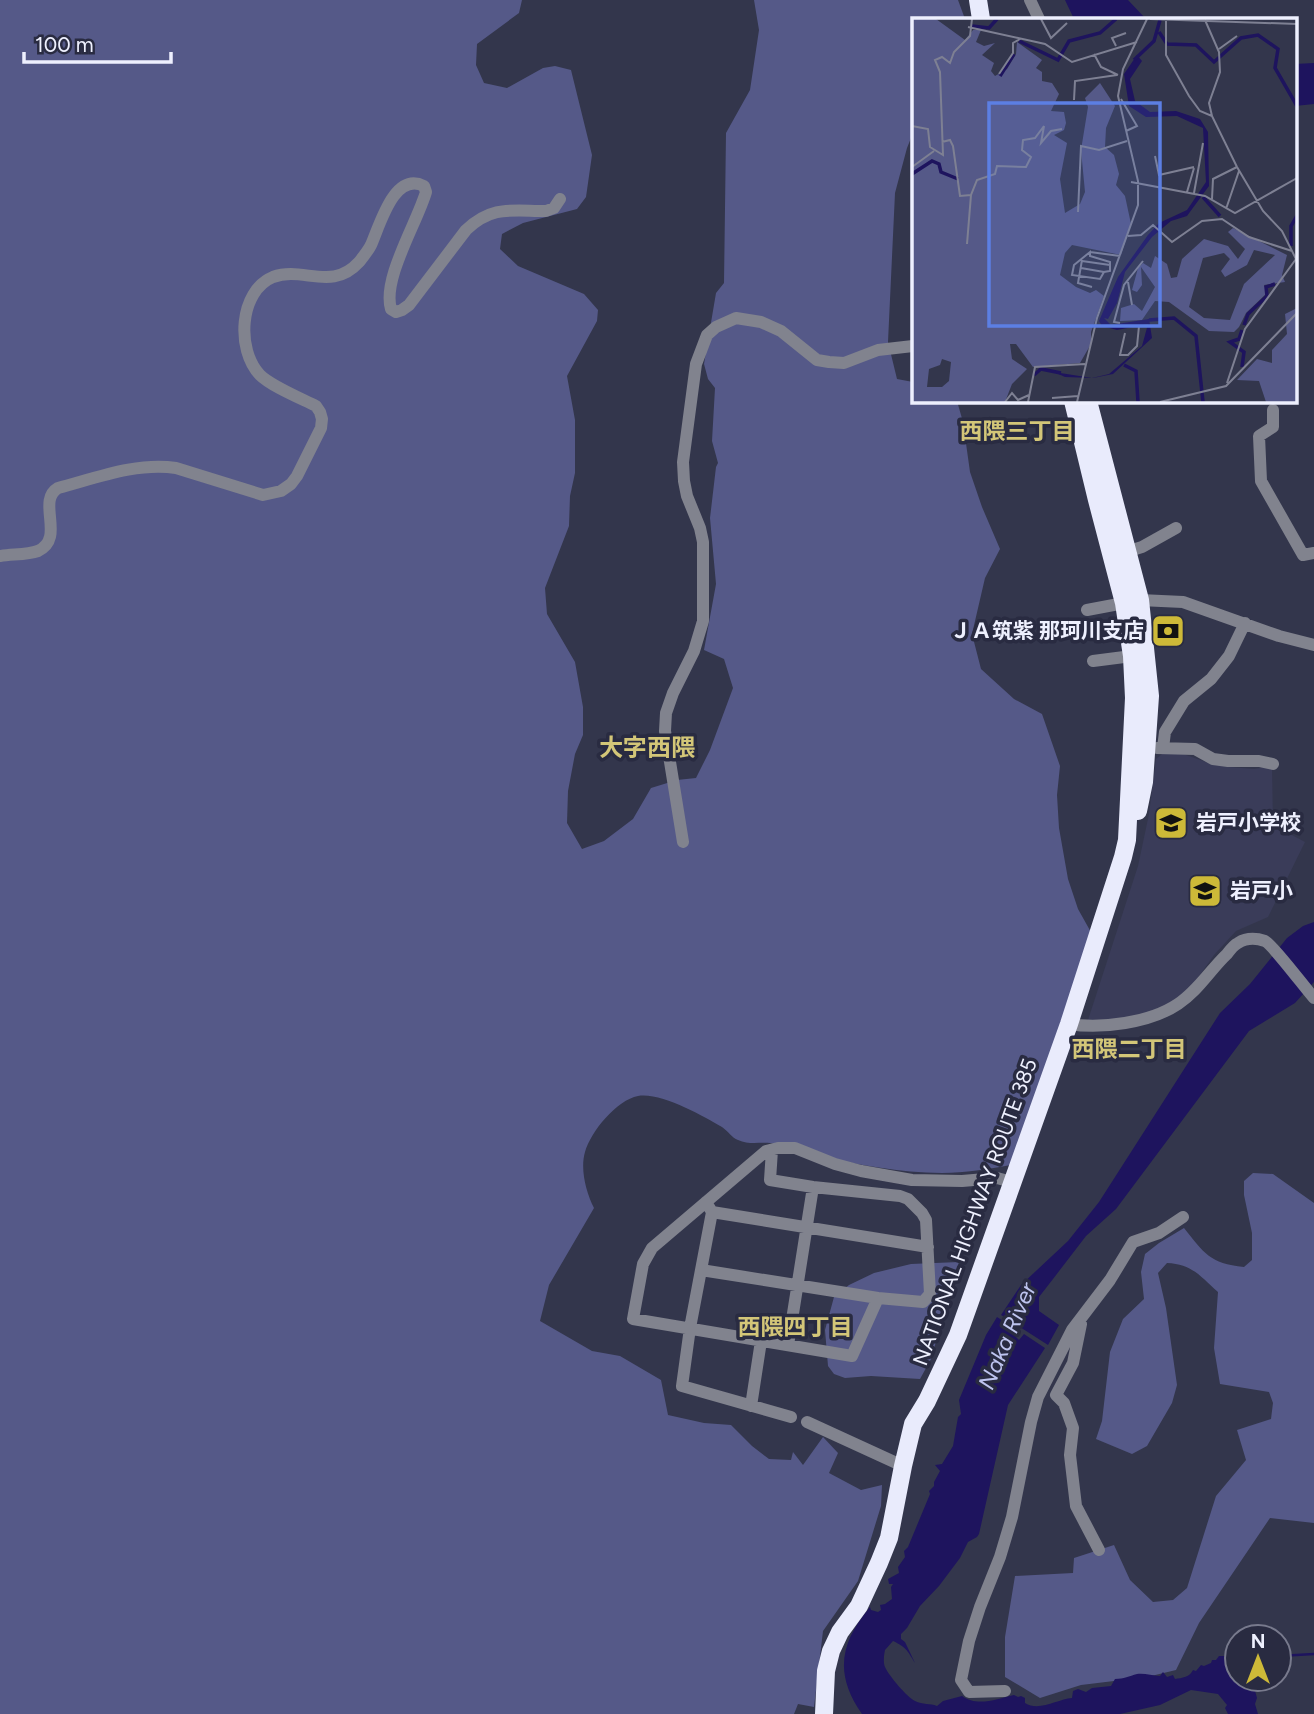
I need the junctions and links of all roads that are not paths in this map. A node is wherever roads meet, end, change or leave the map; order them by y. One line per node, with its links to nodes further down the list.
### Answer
1 (978, 0): 4 (highway)
2 (990, 0): 5 (highway)
3 (1030, 0): 6 (street)
4 (981, 18)
5 (992, 18)
6 (1039, 18)
7 (559, 199): 15 (street)
8 (912, 346): 24 (street)
9 (1073, 402): 16 (highway, NATIONAL HIGHWAY ROUTE 385)
10 (1088, 402): 13 (highway, NATIONAL HIGHWAY ROUTE 385)
11 (1273, 410): 14 (street)
12 (1175, 528): 13 (street)
13 (1129, 551): 16 (highway, NATIONAL HIGHWAY ROUTE 385)
14 (1314, 553)
15 (0, 556)
16 (1132, 602): 17 (street); 18 (street); 20 (highway, NATIONAL HIGHWAY ROUTE 385); 22 (highway, NATIONAL HIGHWAY ROUTE 385)
17 (1087, 610)
18 (1245, 623): 19 (street); 22 (street)
19 (1314, 645)
20 (1132, 656): 21 (street); 22 (highway, NATIONAL HIGHWAY ROUTE 385)
21 (1093, 661)
22 (1147, 747): 23 (street); 26 (highway, NATIONAL HIGHWAY ROUTE 385)
23 (1273, 764)
24 (683, 842)
25 (1313, 997): 26 (street)
26 (1069, 1024): 28 (highway, NATIONAL HIGHWAY ROUTE 385)
27 (772, 1150): 28 (street); 29 (street); 30 (street)
28 (1012, 1182): 44 (highway, NATIONAL HIGHWAY ROUTE 385)
29 (813, 1187): 32 (street); 33 (street)
30 (709, 1207): 32 (street); 34 (street); 38 (street)
31 (1183, 1217): 37 (street)
32 (806, 1228): 33 (street); 35 (street)
33 (928, 1247): 36 (street)
34 (701, 1270): 35 (street); 38 (street)
35 (797, 1285): 36 (street); 40 (street)
36 (878, 1298): 40 (street)
37 (1082, 1317): 45 (street); 46 (street)
38 (690, 1328): 39 (street); 41 (street)
39 (761, 1341): 40 (street); 41 (street)
40 (788, 1345)
41 (751, 1406): 42 (street)
42 (791, 1417)
43 (807, 1422): 44 (street)
44 (903, 1466): 47 (highway, NATIONAL HIGHWAY ROUTE 385)
45 (1099, 1550)
46 (1005, 1690)
47 (824, 1714)

